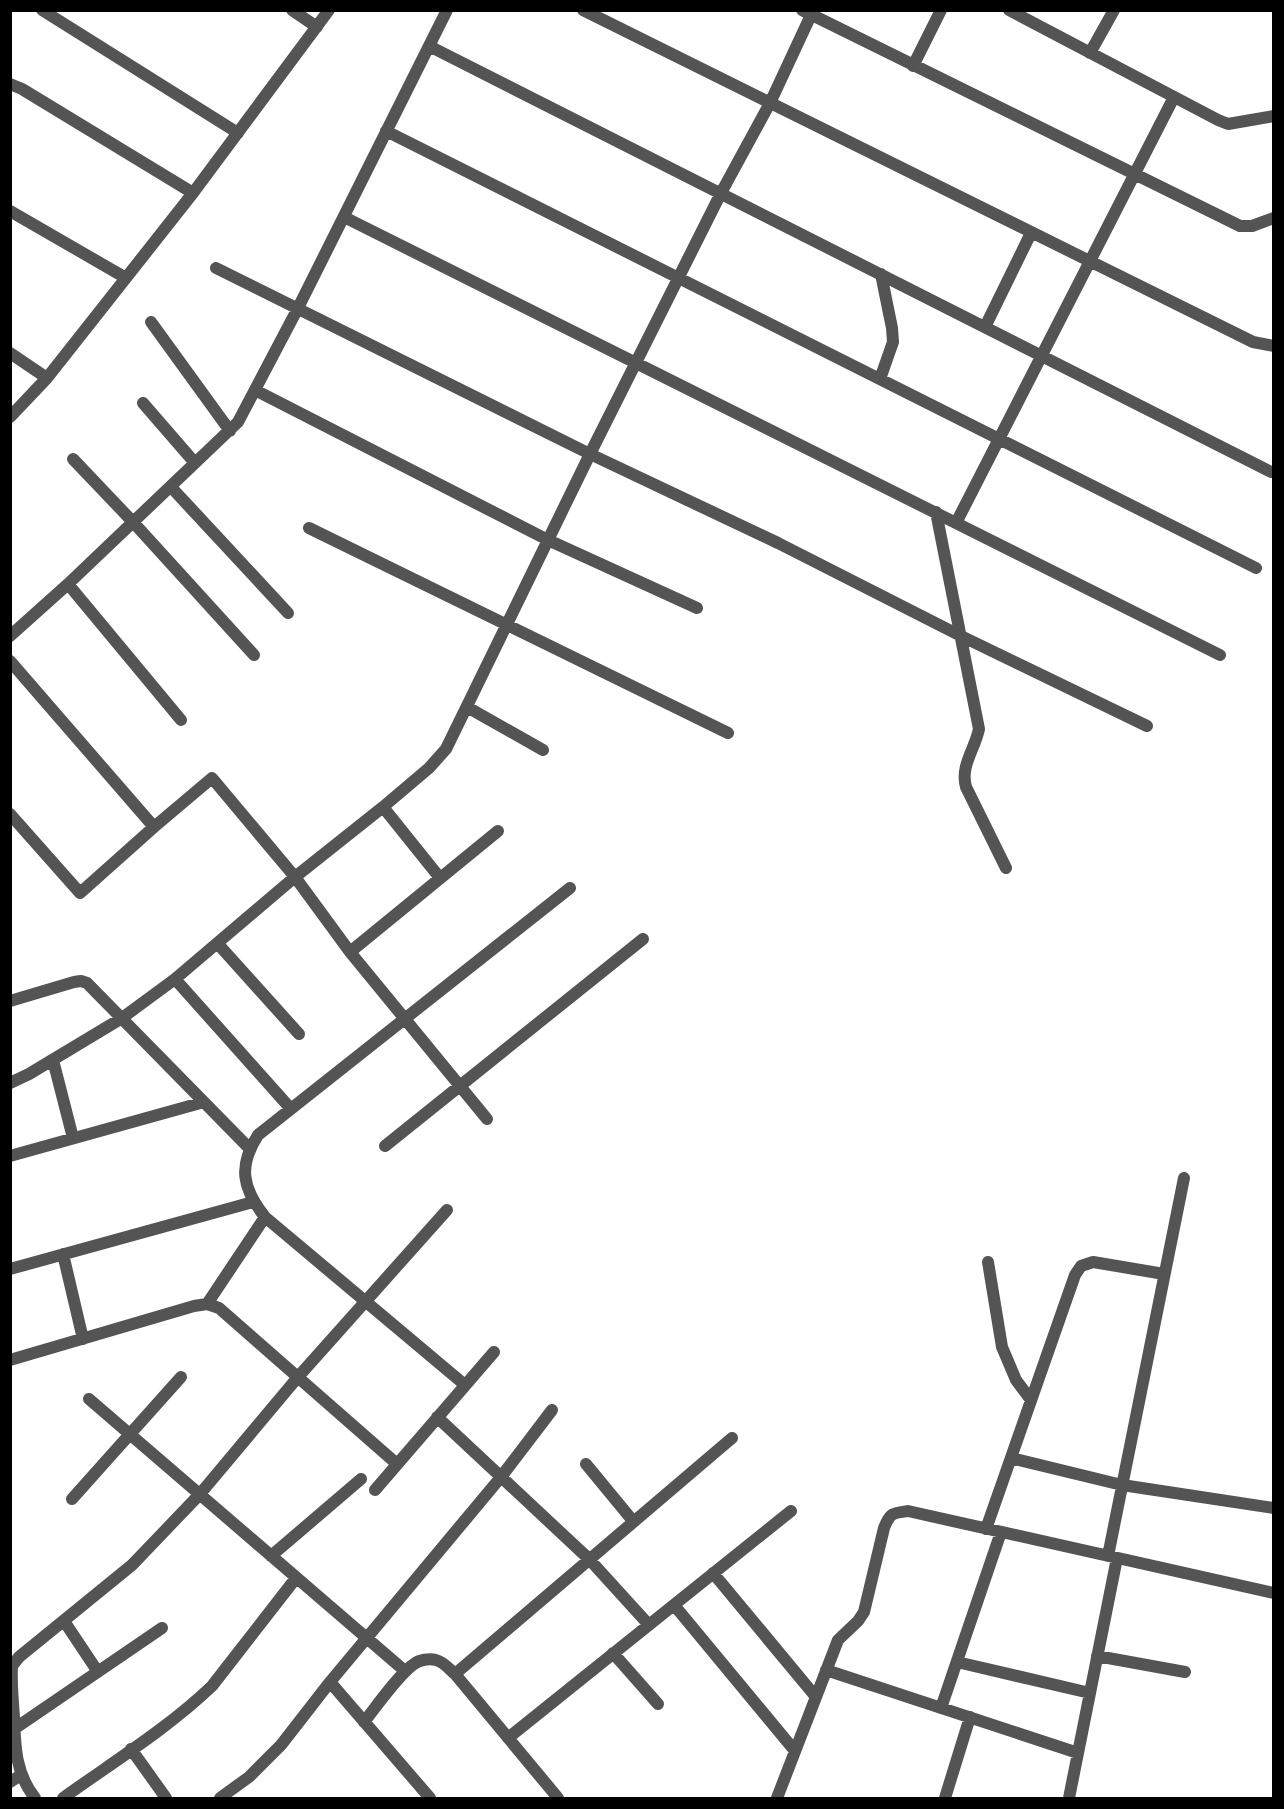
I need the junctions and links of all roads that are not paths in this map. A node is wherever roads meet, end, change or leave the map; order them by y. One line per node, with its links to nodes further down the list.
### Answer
1 (42, 10): 19 (street)
2 (292, 10): 10 (street)
3 (329, 10): 10 (street)
4 (447, 10): 11 (street)
5 (583, 10): 16 (street)
6 (940, 10): 13 (street)
7 (1009, 10): 12 (street)
8 (1114, 10): 12 (street)
9 (807, 13): 13 (street); 16 (street)
10 (316, 27): 19 (street)
11 (429, 46): 18 (street); 21 (street)
12 (1090, 53): 15 (street)
13 (913, 66): 20 (street)
14 (10, 84): 22 (street)
15 (1174, 97): 17 (street); 20 (street)
16 (770, 103): 21 (street); 26 (street)
17 (1274, 116)
18 (386, 131): 24 (street); 31 (street)
19 (238, 133): 22 (street)
20 (1134, 174): 25 (street); 27 (street)
21 (721, 192): 29 (street); 31 (street)
22 (193, 194): 30 (street)
23 (10, 211): 30 (street)
24 (344, 217): 32 (street); 38 (street)
25 (1274, 218)
26 (1031, 232): 27 (street); 34 (street)
27 (1089, 261): 35 (street); 37 (street)
28 (216, 268): 32 (street)
29 (881, 274): 34 (street); 40 (street)
30 (126, 278): 39 (street)
31 (678, 279): 38 (street); 40 (street)
32 (298, 308): 41 (street); 46 (street)
33 (151, 322): 44 (street)
34 (985, 327): 37 (street)
35 (1274, 346)
36 (10, 353): 39 (street)
37 (1042, 356): 45 (street); 49 (street)
38 (636, 362): 46 (street); 51 (street)
39 (47, 378): 43 (street)
40 (880, 379): 45 (street)
41 (255, 390): 44 (street); 55 (street)
42 (142, 403): 48 (street)
43 (10, 417)
44 (230, 431): 48 (street)
45 (999, 438): 53 (street); 56 (street)
46 (590, 454): 55 (street); 62 (street)
47 (73, 459): 52 (street)
48 (195, 463): 50 (street)
49 (1271, 472)
50 (171, 486): 52 (street); 59 (street)
51 (936, 512): 53 (street); 62 (street)
52 (133, 522): 57 (street); 63 (street)
53 (956, 523): 64 (street)
54 (309, 528): 60 (street)
55 (548, 540): 58 (street); 60 (street)
56 (1256, 568)
57 (68, 585): 61 (street); 67 (street)
58 (697, 608)
59 (288, 613)
60 (507, 625): 66 (street); 69 (street)
61 (10, 636)
62 (961, 636): 68 (street); 75 (street)
63 (254, 655)
64 (1220, 655)
65 (10, 661): 73 (street)
66 (467, 707): 70 (street); 71 (street)
67 (181, 720)
68 (1147, 726)
69 (728, 733)
70 (543, 750)
71 (383, 807): 76 (street); 77 (street)
72 (10, 814): 73 (street)
73 (154, 826): 76 (street)
74 (498, 831): 77 (street)
75 (1006, 868)
76 (295, 877): 80 (street); 81 (street)
77 (440, 878): 81 (street)
78 (570, 888): 85 (street)
79 (643, 939): 89 (street)
80 (218, 944): 82 (street); 86 (street)
81 (350, 952): 85 (street)
82 (174, 979): 84 (street); 91 (street)
83 (10, 1000): 84 (street)
84 (122, 1018): 87 (street); 90 (street)
85 (405, 1019): 89 (street); 91 (street)
86 (299, 1034)
87 (53, 1060): 88 (street); 93 (street)
88 (10, 1083)
89 (460, 1086): 92 (street); 94 (street)
90 (204, 1102): 93 (street); 95 (street)
91 (291, 1109): 95 (street)
92 (487, 1119)
93 (73, 1138): 96 (street)
94 (385, 1146)
95 (249, 1148): 98 (street)
96 (10, 1156)
97 (1184, 1178): 104 (street)
98 (253, 1202): 100 (street); 101 (street)
99 (447, 1210): 105 (street)
100 (265, 1217): 105 (street); 106 (street)
101 (63, 1254): 103 (street); 107 (street)
102 (988, 1262): 114 (street)
103 (10, 1269)
104 (1164, 1274): 114 (street); 124 (street)
105 (365, 1302): 111 (street); 112 (street)
106 (207, 1304): 107 (street); 111 (street)
107 (83, 1339): 109 (street)
108 (494, 1352): 112 (street)
109 (10, 1360)
110 (181, 1377): 117 (street)
111 (298, 1377): 120 (street); 126 (street)
112 (465, 1385): 116 (street)
113 (89, 1398): 117 (street)
114 (1031, 1400): 119 (street)
115 (552, 1410): 122 (street)
116 (437, 1417): 120 (street); 122 (street)
117 (130, 1434): 126 (street); 127 (street)
118 (732, 1438): 130 (street)
119 (1011, 1458): 124 (street); 131 (street)
120 (397, 1464): 125 (street)
121 (586, 1464): 130 (street)
122 (501, 1477): 135 (street); 143 (street)
123 (361, 1479): 133 (street)
124 (1122, 1485): 128 (street); 134 (street)
125 (375, 1490)
126 (200, 1494): 133 (street); 140 (street)
127 (72, 1500)
128 (1274, 1508)
129 (791, 1511): 136 (street)
130 (633, 1521): 135 (street)
131 (986, 1528): 132 (street); 147 (street)
132 (1001, 1532): 134 (street); 146 (street)
133 (271, 1556): 137 (street)
134 (1112, 1557): 138 (street); 145 (street)
135 (589, 1559): 141 (street); 151 (street)
136 (713, 1573): 139 (street); 154 (street)
137 (296, 1578): 143 (street); 161 (street)
138 (1274, 1593)
139 (674, 1605): 141 (street); 162 (street)
140 (64, 1621): 149 (street); 159 (street)
141 (649, 1625): 144 (street)
142 (162, 1628): 149 (street)
143 (367, 1638): 148 (street); 152 (street)
144 (613, 1653): 155 (street); 160 (street)
145 (1097, 1656): 150 (street); 153 (street)
146 (957, 1662): 153 (street); 156 (street)
147 (826, 1670): 154 (street); 156 (street)
148 (405, 1671): 151 (street); 158 (street)
149 (98, 1672): 159 (street)
150 (1185, 1672)
151 (455, 1674): 160 (street)
152 (330, 1682): 158 (street); 168 (street)
153 (1090, 1693): 163 (street)
154 (816, 1697): 162 (street)
155 (658, 1704)
156 (941, 1708): 157 (street)
157 (970, 1717): 163 (street); 172 (street)
158 (364, 1722): 169 (street)
159 (14, 1729): 164 (street)
160 (508, 1738): 170 (street)
161 (131, 1749): 166 (street); 167 (street)
162 (795, 1750): 171 (street)
163 (1078, 1753): 173 (street)
164 (16, 1779): 165 (street)
165 (35, 1798)
166 (63, 1798)
167 (166, 1798)
168 (220, 1798)
169 (430, 1798)
170 (558, 1798)
171 (777, 1798)
172 (945, 1798)
173 (1069, 1798)

